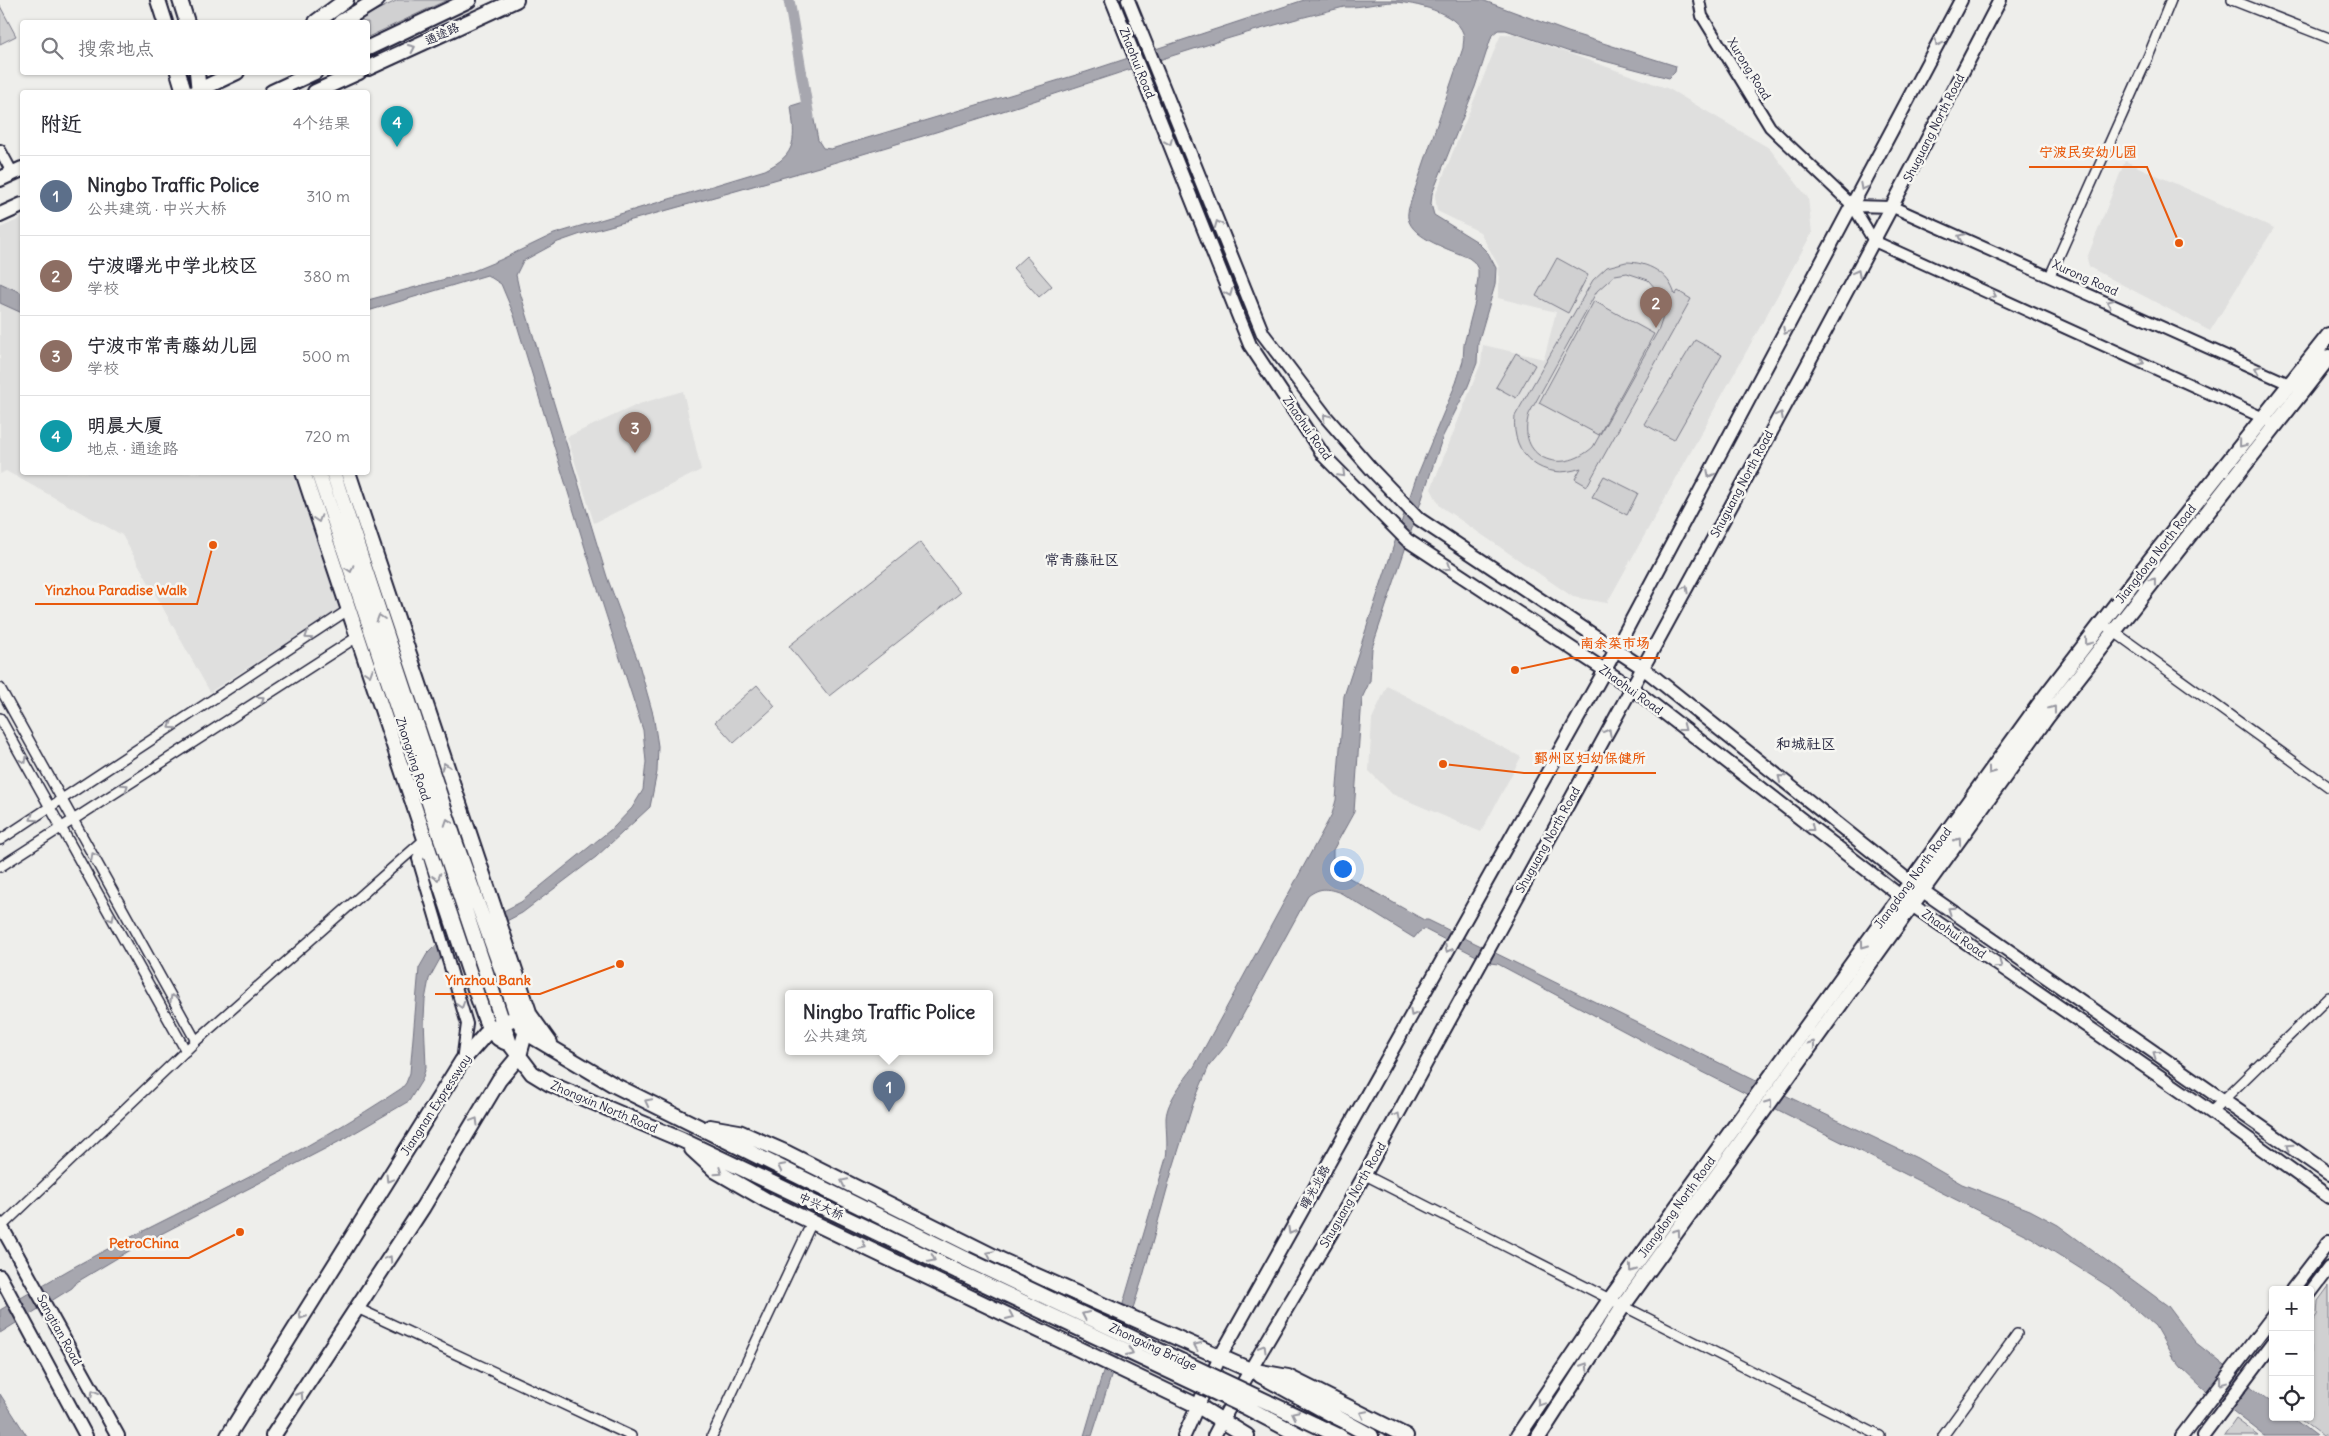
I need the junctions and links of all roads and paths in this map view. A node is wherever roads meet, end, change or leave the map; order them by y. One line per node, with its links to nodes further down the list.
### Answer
1 (158, 0): 14 (main road)
2 (180, 0): 15 (main road)
3 (346, 0): 16 (main road)
4 (377, 0): 17 (main road)
5 (469, 0): 19 (main road)
6 (516, 0): 20 (main road, 通途路, one-way to 6)
7 (1112, 0): 57 (main road, Zhaohui Road, one-way to 57)
8 (1128, 0): 55 (main road, Zhaohui Road, one-way to 8)
9 (1699, 0): 38 (street, Xurong Road)
10 (1961, 0): 38 (main road, one-way to 38)
11 (2000, 0): 39 (main road, Shuguang North Road)
12 (2170, 0): 42 (street)
13 (2232, 0): 18 (street)
14 (164, 20)
15 (186, 20)
16 (319, 20)
17 (344, 20)
18 (2329, 38)
19 (370, 47)
20 (370, 67)
21 (177, 75): 28 (main road)
22 (180, 75): 29 (main road)
23 (197, 75): 30 (main road)
24 (230, 75): 27 (main road)
25 (309, 75): 32 (main road)
26 (352, 75): 33 (main road)
27 (211, 83): 31 (main road)
28 (178, 90)
29 (192, 90)
30 (194, 90)
31 (198, 90)
32 (276, 90)
33 (319, 90)
34 (0, 150): 35 (street)
35 (18, 172): 36 (main road)
36 (0, 180)
37 (20, 206): 40 (main road)
38 (1853, 206): 39 (street, Xurong Road); 41 (street, Xurong Road); 55 (main road, one-way to 55)
39 (1893, 207): 41 (main road, Shuguang North Road); 42 (street, Xurong Road, one-way to 39)
40 (0, 215)
41 (1874, 241): 46 (street, one-way to 46); 56 (main road, Shuguang North Road, one-way to 41)
42 (2050, 276): 45 (street, Xurong Road, one-way to 42)
43 (2329, 335): 45 (main road, Jiangdong North Road)
44 (2329, 357): 45 (main road, Jiangdong North Road)
45 (2296, 386): 46 (main road, Jiangdong North Road); 47 (main road, Jiangdong North Road)
46 (2263, 418): 47 (street); 53 (main road, Jiangdong North Road, one-way to 53)
47 (2276, 424): 53 (main road, Jiangdong North Road, one-way to 47)
48 (304, 475): 52 (main road, one-way to 52)
49 (319, 475): 75 (main road, Zhongxing Road, one-way to 75)
50 (334, 475): 73 (main road, Zhongxing Road, one-way to 50)
51 (349, 475): 73 (main road, one-way to 51)
52 (348, 610): 54 (main road); 62 (street, one-way to 62)
53 (2107, 627): 61 (street); 69 (main road, Jiangdong North Road, one-way to 69); 70 (main road, Jiangdong North Road, one-way to 53)
54 (357, 637): 64 (street, one-way to 54); 66 (main road, one-way to 66)
55 (1616, 650): 56 (main road, Zhaohui Road); 57 (main road)
56 (1643, 668): 59 (main road, Shuguang North Road); 69 (main road, Zhaohui Road, one-way to 56)
57 (1605, 670): 59 (main road, Zhaohui Road); 107 (main road, 曙光北路, one-way to 107)
58 (0, 688): 62 (street)
59 (1632, 688): 71 (main road, Zhaohui Road, one-way to 71); 89 (main road, Shuguang North Road, one-way to 59)
60 (0, 718): 63 (street, one-way to 63)
61 (2329, 787)
62 (62, 798): 63 (street); 64 (street)
63 (50, 807): 65 (street); 67 (street, one-way to 67)
64 (74, 819): 65 (street); 78 (street, one-way to 64)
65 (61, 828): 68 (street); 81 (street, one-way to 81)
66 (424, 839): 76 (main road, one-way to 76); 78 (street); 83 (street, one-way to 83)
67 (0, 840)
68 (0, 867)
69 (1910, 882): 70 (main road, Zhaohui Road); 71 (main road, Jiangdong North Road)
70 (1922, 890): 72 (main road, Jiangdong North Road); 84 (main road, Zhaohui Road, one-way to 70)
71 (1900, 896): 72 (main road, Zhaohui Road); 86 (main road, Jiangdong North Road, one-way to 86)
72 (1912, 905): 85 (main road, Zhaohui Road, one-way to 85); 86 (main road, Jiangdong North Road, one-way to 72)
73 (489, 914): 75 (main road, Zhongxing Road)
74 (2329, 998): 84 (street)
75 (517, 1019): 76 (main road, Jiangnan Expressway); 77 (main road); 79 (main road, Zhongxing Road); 80 (main road)
76 (490, 1029): 79 (main road); 83 (main road, Jiangnan Expressway)
77 (525, 1032): 80 (main road, Zhongxin North Road); 82 (main road)
78 (196, 1041): 81 (street)
79 (510, 1044): 82 (main road, Zhongxin North Road)
80 (557, 1050): 87 (main road, Zhongxin North Road, one-way to 80)
81 (186, 1051): 93 (street)
82 (519, 1056): 88 (main road, Zhongxin North Road); 103 (main road, one-way to 82)
83 (462, 1061): 113 (main road, Jiangnan Expressway, one-way to 113)
84 (2222, 1101): 85 (street); 90 (main road, Zhaohui Road, one-way to 84)
85 (2211, 1112): 91 (main road, Zhaohui Road)
86 (1749, 1120): 101 (main road, Jiangdong North Road, one-way to 101); 102 (main road, Jiangdong North Road, one-way to 86)
87 (692, 1124): 95 (main road, 中兴大桥, one-way to 87); 107 (main road, one-way to 87)
88 (682, 1140): 92 (main road, one-way to 92); 97 (main road, 中兴大桥, one-way to 97)
89 (1365, 1174): 101 (street); 108 (main road, Shuguang North Road, one-way to 89)
90 (2329, 1174)
91 (2329, 1197)
92 (812, 1222): 109 (main road, one-way to 109); 116 (street)
93 (0, 1226): 112 (main road, Sangtian Road, one-way to 93)
94 (2329, 1242): 99 (main road)
95 (966, 1259): 122 (main road, Zhongxing Bridge, one-way to 95, bridge)
96 (2329, 1268): 100 (main road)
97 (959, 1272): 121 (main road, Zhongxing Bridge, one-way to 121, bridge)
98 (0, 1276): 111 (main road, Sangtian Road)
99 (2295, 1286)
100 (2314, 1288)
101 (1611, 1298): 102 (street); 125 (main road, Jiangdong North Road, one-way to 125)
102 (1623, 1306): 126 (main road, Jiangdong North Road, one-way to 102); 127 (street)
103 (357, 1308): 114 (main road, one-way to 103); 115 (street)
104 (2269, 1321): 129 (main road, one-way to 129)
105 (2017, 1334): 128 (street)
106 (2269, 1348): 130 (main road)
107 (1220, 1357): 108 (main road); 109 (main road, 曙光北路)
108 (1250, 1370): 110 (main road, Shuguang North Road); 123 (main road); 124 (main road, one-way to 108)
109 (1198, 1406): 110 (main road); 117 (main road)
110 (1222, 1420): 118 (main road, Shuguang North Road); 119 (main road); 120 (main road)
111 (86, 1436)
112 (118, 1436)
113 (228, 1436)
114 (273, 1436)
115 (630, 1436)
116 (712, 1436)
117 (1184, 1436)
118 (1214, 1436)
119 (1247, 1436)
120 (1260, 1436)
121 (1300, 1436)
122 (1339, 1436)
123 (1371, 1436)
124 (1406, 1436)
125 (1518, 1436)
126 (1539, 1436)
127 (1880, 1436)
128 (1943, 1436)
129 (2182, 1436)
130 (2203, 1436)

